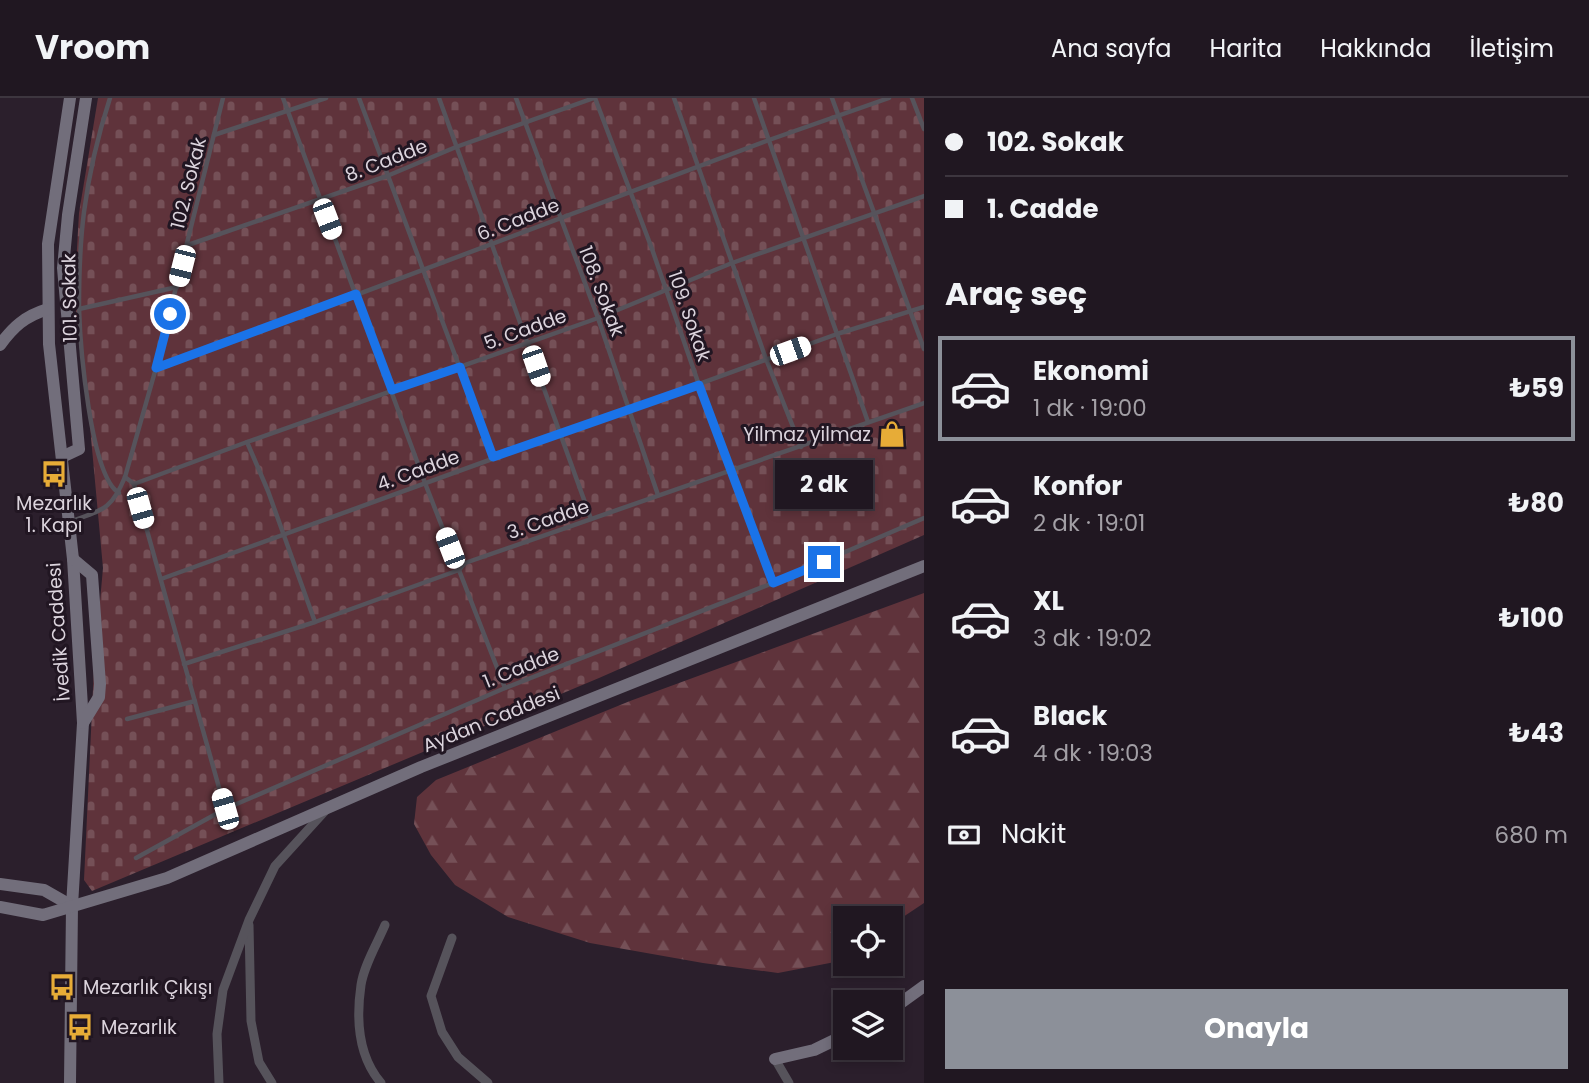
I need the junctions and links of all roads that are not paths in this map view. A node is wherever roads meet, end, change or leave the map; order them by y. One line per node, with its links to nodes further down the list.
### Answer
1 (70, 98): 24 (street, İvedik Caddesi)
2 (86, 98): 25 (street)
3 (110, 98): 42 (lane, 101. Sokak)
4 (223, 98): 20 (lane, 102. Sokak)
5 (283, 98): 16 (lane)
6 (326, 98): 16 (lane)
7 (359, 98): 26 (lane)
8 (439, 98): 22 (lane)
9 (516, 98): 18 (lane, 108. Sokak)
10 (594, 98): 18 (lane, 8. Cadde); 27 (lane, 109. Sokak)
11 (674, 98): 23 (lane)
12 (754, 98): 21 (lane)
13 (832, 98): 17 (lane)
14 (889, 98): 17 (lane, 6. Cadde)
15 (912, 98): 19 (lane)
16 (288, 110): 20 (lane); 29 (lane)
17 (838, 115): 21 (lane, 6. Cadde); 30 (lane)
18 (525, 122): 22 (lane, 8. Cadde); 31 (lane, 108. Sokak)
19 (924, 129)
20 (214, 135): 34 (lane, 102. Sokak)
21 (769, 140): 23 (lane, 6. Cadde); 32 (lane)
22 (456, 147): 26 (lane, 8. Cadde); 33 (lane)
23 (696, 167): 27 (lane, 6. Cadde); 35 (lane)
24 (57, 168): 25 (street); 41 (street, İvedik Caddesi)
25 (75, 172): 46 (street)
26 (387, 176): 29 (lane, 8. Cadde); 36 (lane)
27 (629, 193): 31 (lane, 6. Cadde); 38 (lane, 109. Sokak)
28 (924, 197): 30 (lane, 5. Cadde)
29 (319, 199): 34 (lane, 8. Cadde); 39 (lane)
30 (875, 213): 32 (lane, 5. Cadde); 43 (lane)
31 (559, 218): 33 (lane, 6. Cadde); 44 (lane, 108. Sokak)
32 (805, 238): 35 (lane, 5. Cadde); 45 (lane)
33 (492, 243): 36 (lane, 6. Cadde); 47 (lane)
34 (187, 246): 37 (lane, 102. Sokak)
35 (732, 263): 38 (lane, 5. Cadde); 51 (lane)
36 (423, 270): 39 (lane, 6. Cadde); 52 (lane)
37 (177, 287): 42 (lane); 53 (lane, 102. Sokak)
38 (666, 289): 44 (lane, 5. Cadde); 54 (lane, 109. Sokak)
39 (356, 294): 53 (lane, 6. Cadde); 55 (lane)
40 (924, 307): 43 (lane, 4. Cadde)
41 (48, 309): 48 (street, İvedik Caddesi); 49 (street)
42 (79, 309): 68 (lane, 101. Sokak)
43 (911, 312): 45 (lane, 4. Cadde); 50 (lane)
44 (598, 318): 47 (lane, 5. Cadde); 57 (lane, 108. Sokak)
45 (837, 334): 51 (lane, 4. Cadde); 58 (lane)
46 (68, 343): 48 (street); 62 (street)
47 (528, 343): 52 (lane, 5. Cadde); 59 (lane)
48 (49, 344): 62 (street, İvedik Caddesi)
49 (0, 345)
50 (924, 349)
51 (766, 359): 54 (lane, 4. Cadde); 61 (lane)
52 (460, 367): 55 (lane, 5. Cadde); 63 (lane)
53 (156, 368): 65 (lane, 102. Sokak)
54 (699, 385): 57 (lane, 4. Cadde); 64 (lane, 109. Sokak)
55 (392, 390): 60 (lane, 5. Cadde); 66 (lane)
56 (924, 403): 58 (lane, 3. Cadde)
57 (631, 410): 59 (lane, 4. Cadde); 69 (lane, 108. Sokak)
58 (868, 422): 61 (lane, 3. Cadde)
59 (558, 434): 63 (lane, 4. Cadde); 71 (lane)
60 (247, 442): 67 (lane, 5. Cadde); 73 (lane)
61 (800, 447): 64 (lane, 3. Cadde)
62 (62, 457): 72 (street, İvedik Caddesi)
63 (493, 457): 66 (lane, 4. Cadde)
64 (732, 470): 69 (lane, 3. Cadde); 78 (lane, 109. Sokak)
65 (125, 477): 67 (lane); 68 (lane, 102. Sokak)
66 (425, 483): 73 (lane, 4. Cadde); 76 (lane)
67 (134, 484): 77 (lane)
68 (119, 493): 72 (lane)
69 (658, 495): 71 (lane, 3. Cadde)
70 (924, 518): 78 (lane, 1. Cadde)
71 (591, 519): 76 (lane, 3. Cadde)
72 (69, 522): 74 (street, İvedik Caddesi)
73 (283, 535): 77 (lane, 4. Cadde); 79 (lane)
74 (73, 559): 84 (street, İvedik Caddesi); 84 (street)
75 (924, 566): 85 (street, Aydan Caddesi)
76 (459, 570): 79 (lane, 3. Cadde); 81 (lane)
77 (161, 579): 80 (lane)
78 (773, 583): 81 (lane, 1. Cadde)
79 (315, 622): 80 (lane, 3. Cadde)
80 (184, 664): 82 (lane)
81 (505, 688): 86 (lane, 1. Cadde)
82 (195, 701): 83 (lane); 86 (lane)
83 (127, 719)
84 (83, 723): 89 (street, İvedik Caddesi)
85 (330, 806): 89 (street, Aydan Caddesi); 91 (street)
86 (225, 809): 87 (lane, 1. Cadde)
87 (136, 858)
88 (0, 884): 89 (street)
89 (72, 906): 90 (street, Aydan Caddesi); 98 (street, İvedik Caddesi)
90 (0, 907)
91 (249, 920): 99 (street); 100 (street)
92 (384, 925): 101 (street)
93 (453, 939): 102 (street)
94 (924, 986): 95 (street)
95 (903, 1001)
96 (833, 1041): 97 (street)
97 (775, 1059): 103 (street)
98 (70, 1083)
99 (219, 1083)
100 (272, 1083)
101 (380, 1083)
102 (488, 1083)
103 (789, 1083)

